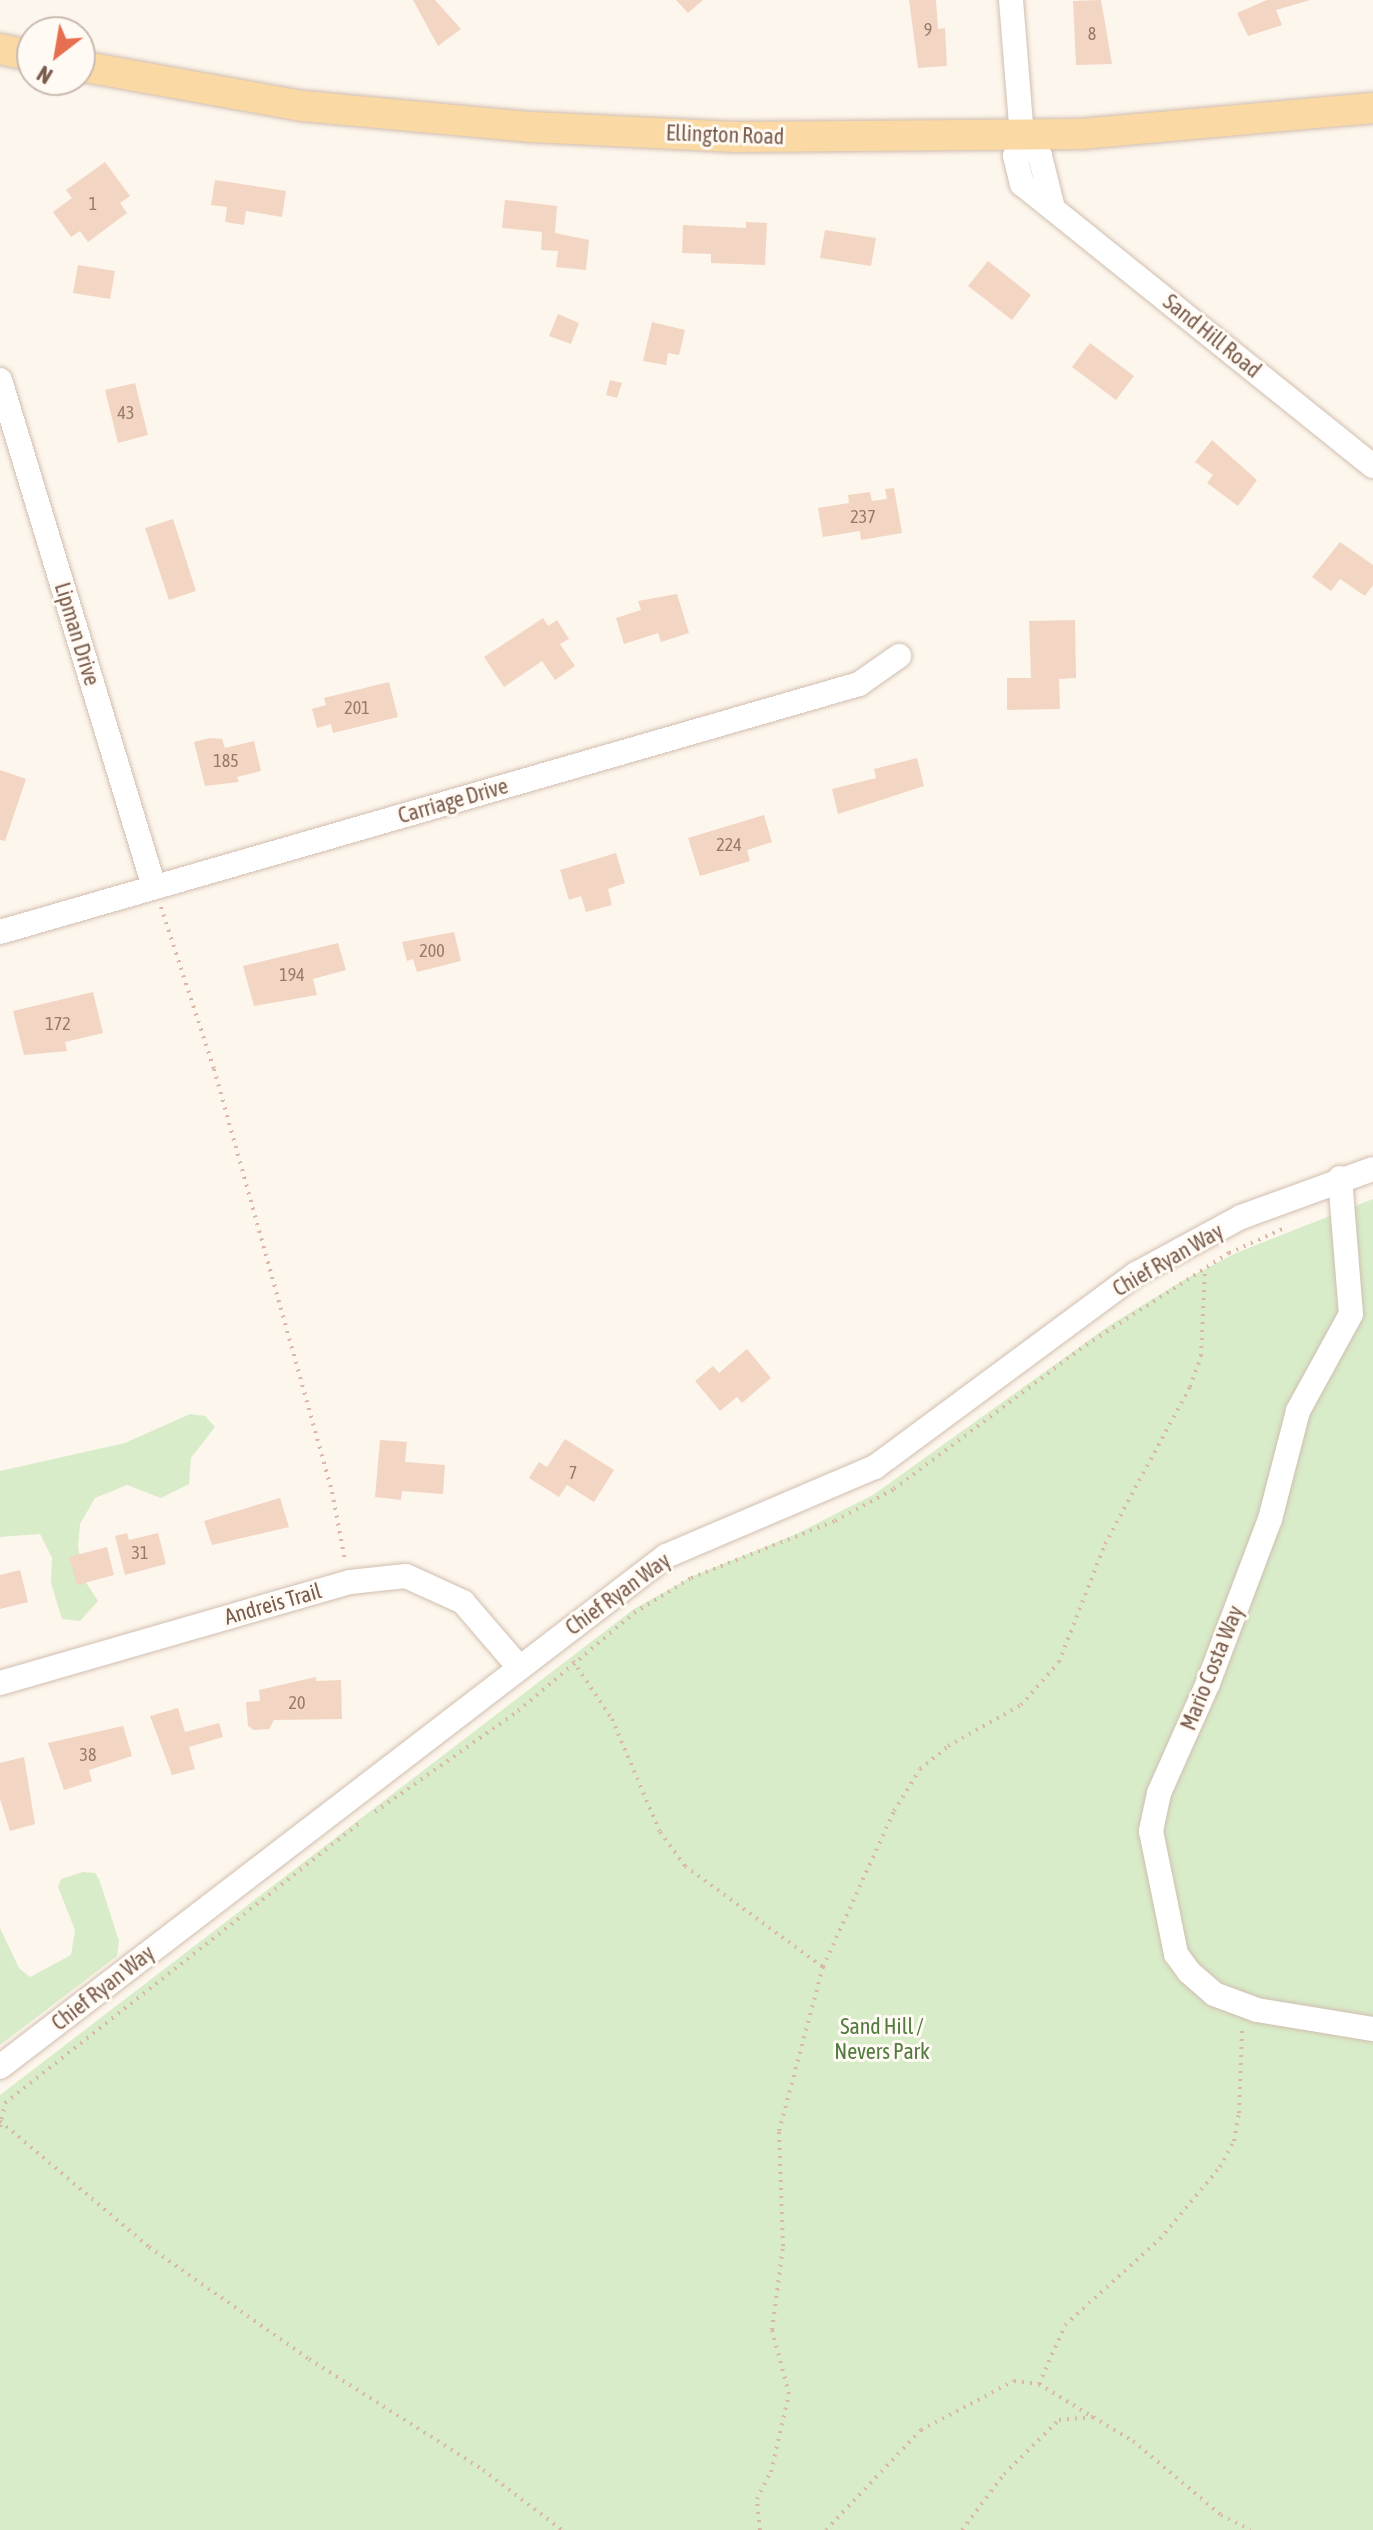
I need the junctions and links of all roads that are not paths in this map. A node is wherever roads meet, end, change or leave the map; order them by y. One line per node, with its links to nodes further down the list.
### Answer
1 (1011, 0): 4 (street)
2 (96, 69): 4 (main road, Ellington Road)
3 (1373, 108): 4 (main road, Ellington Road)
4 (1022, 136): 6 (street, Sand Hill Road)
5 (1, 388): 8 (street, Lipman Drive)
6 (1373, 466)
7 (899, 656): 8 (street, Carriage Drive)
8 (154, 887): 9 (street, Carriage Drive)
9 (0, 932)
10 (1373, 1169): 11 (street, Chief Ryan Way)
11 (1340, 1178): 12 (street, Chief Ryan Way); 14 (street, Mario Costa Way)
12 (519, 1667): 13 (street, Andreis Trail); 15 (street, Chief Ryan Way)
13 (0, 1683)
14 (1373, 2029)
15 (0, 2067)

